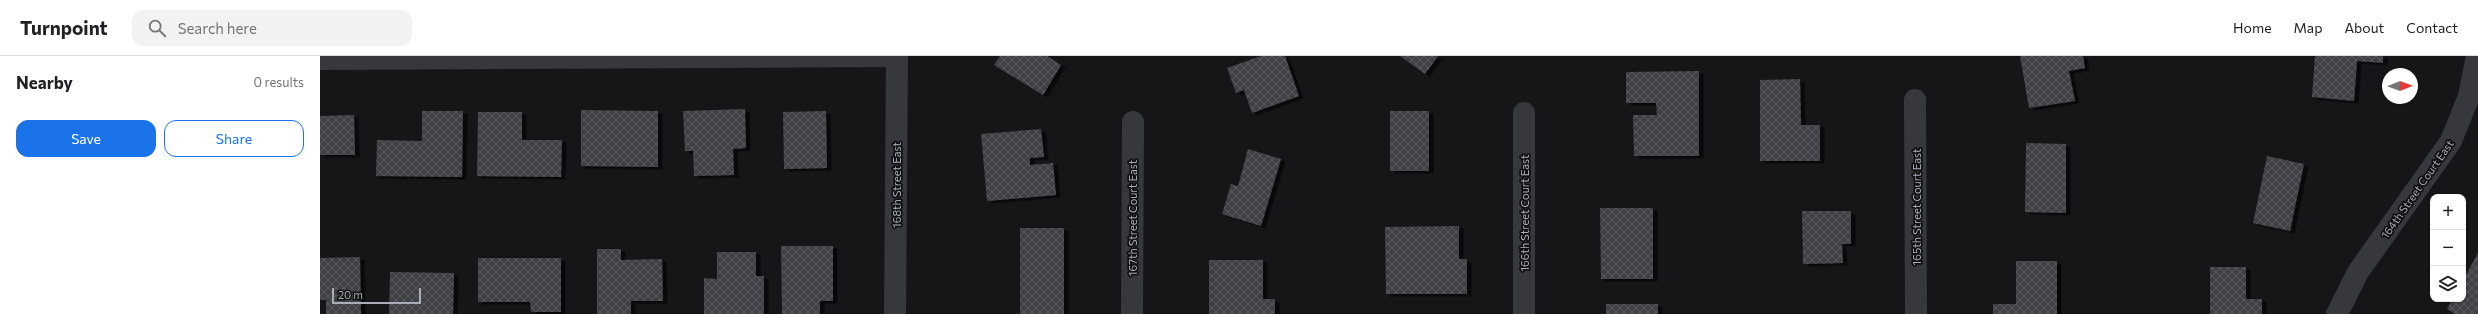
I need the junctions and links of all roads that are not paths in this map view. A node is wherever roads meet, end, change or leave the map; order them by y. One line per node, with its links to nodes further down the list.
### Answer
1 (897, 56): 3 (street); 7 (street, 168th Street East)
2 (2477, 56): 11 (street, 164th Street Court East)
3 (320, 59)
4 (1915, 100): 10 (street, 165th Street Court East)
5 (1524, 113): 9 (street, 166th Street Court East)
6 (1133, 122): 8 (street, 167th Street Court East)
7 (895, 314)
8 (1132, 314)
9 (1524, 314)
10 (1916, 314)
11 (2338, 314)

